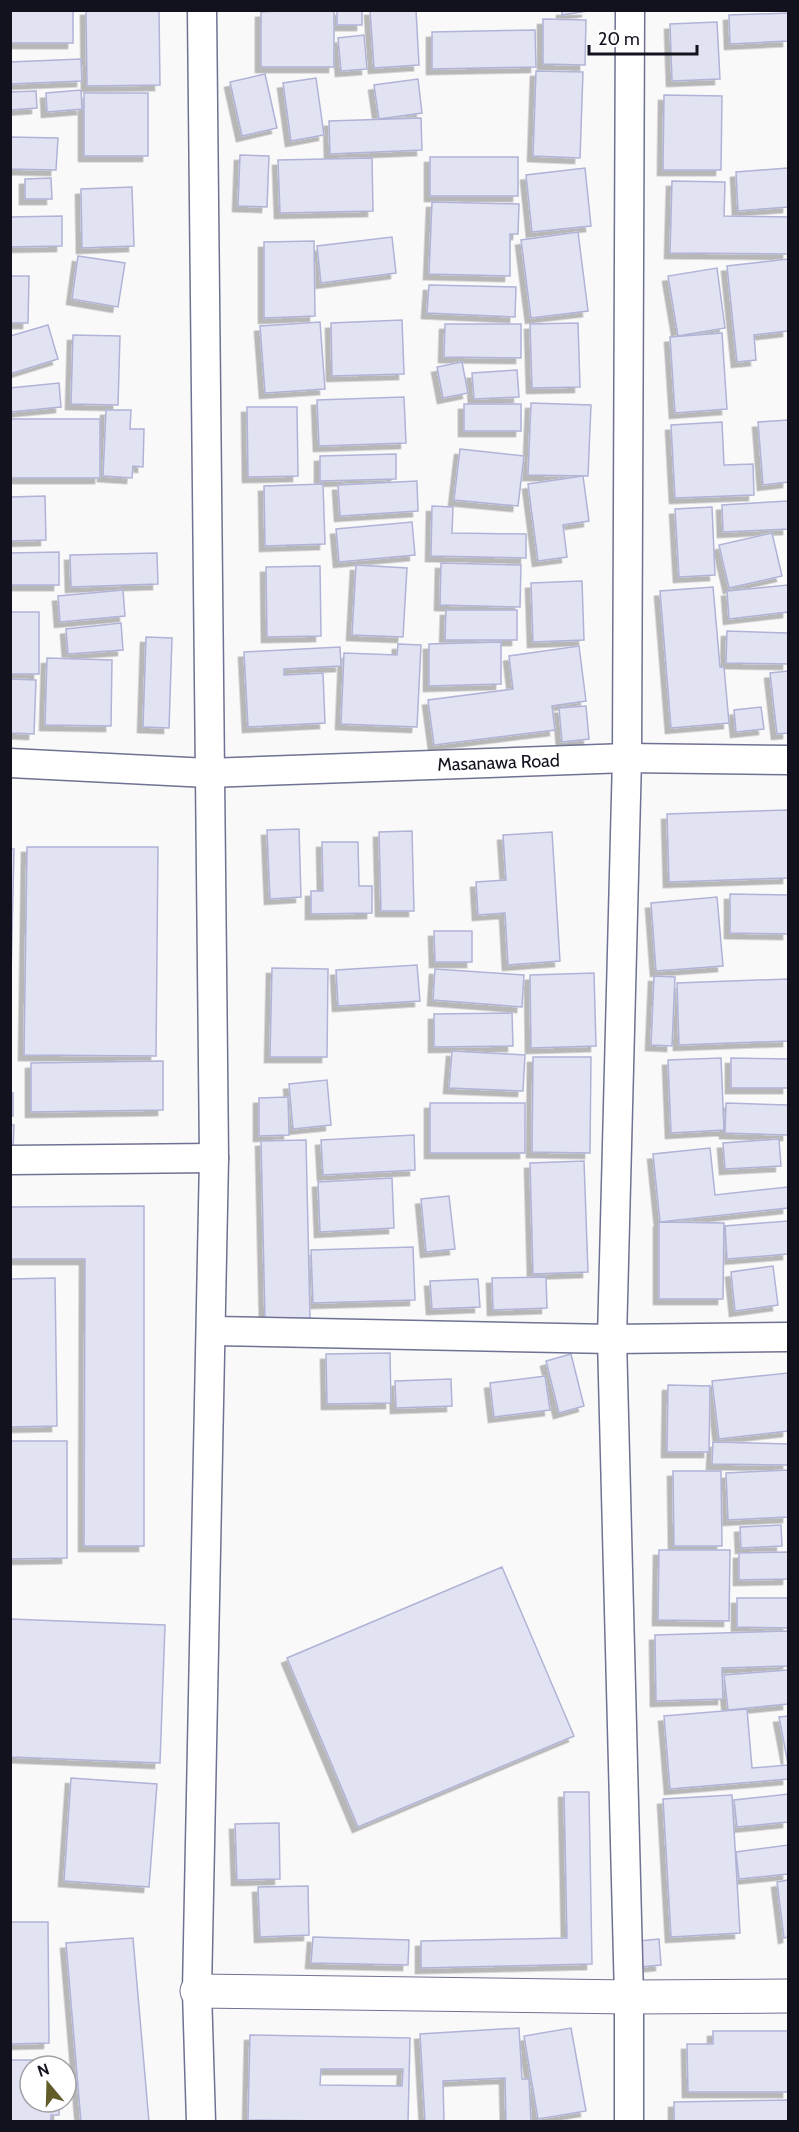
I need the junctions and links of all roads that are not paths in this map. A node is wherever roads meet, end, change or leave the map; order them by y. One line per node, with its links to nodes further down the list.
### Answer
1 (202, 10): 6 (street)
2 (630, 10): 3 (street)
3 (627, 758): 4 (street, Masanawa Road); 6 (street, Masanawa Road); 11 (street)
4 (789, 760)
5 (10, 763): 6 (street, Masanawa Road)
6 (208, 773): 7 (street)
7 (214, 1158): 8 (street); 9 (street)
8 (10, 1160)
9 (213, 1331): 11 (street); 12 (street)
10 (789, 1337): 11 (street)
11 (612, 1339): 14 (street)
12 (197, 1991): 14 (street); 15 (street)
13 (789, 1996): 14 (street)
14 (629, 1997): 16 (street)
15 (201, 2121)
16 (629, 2121)

